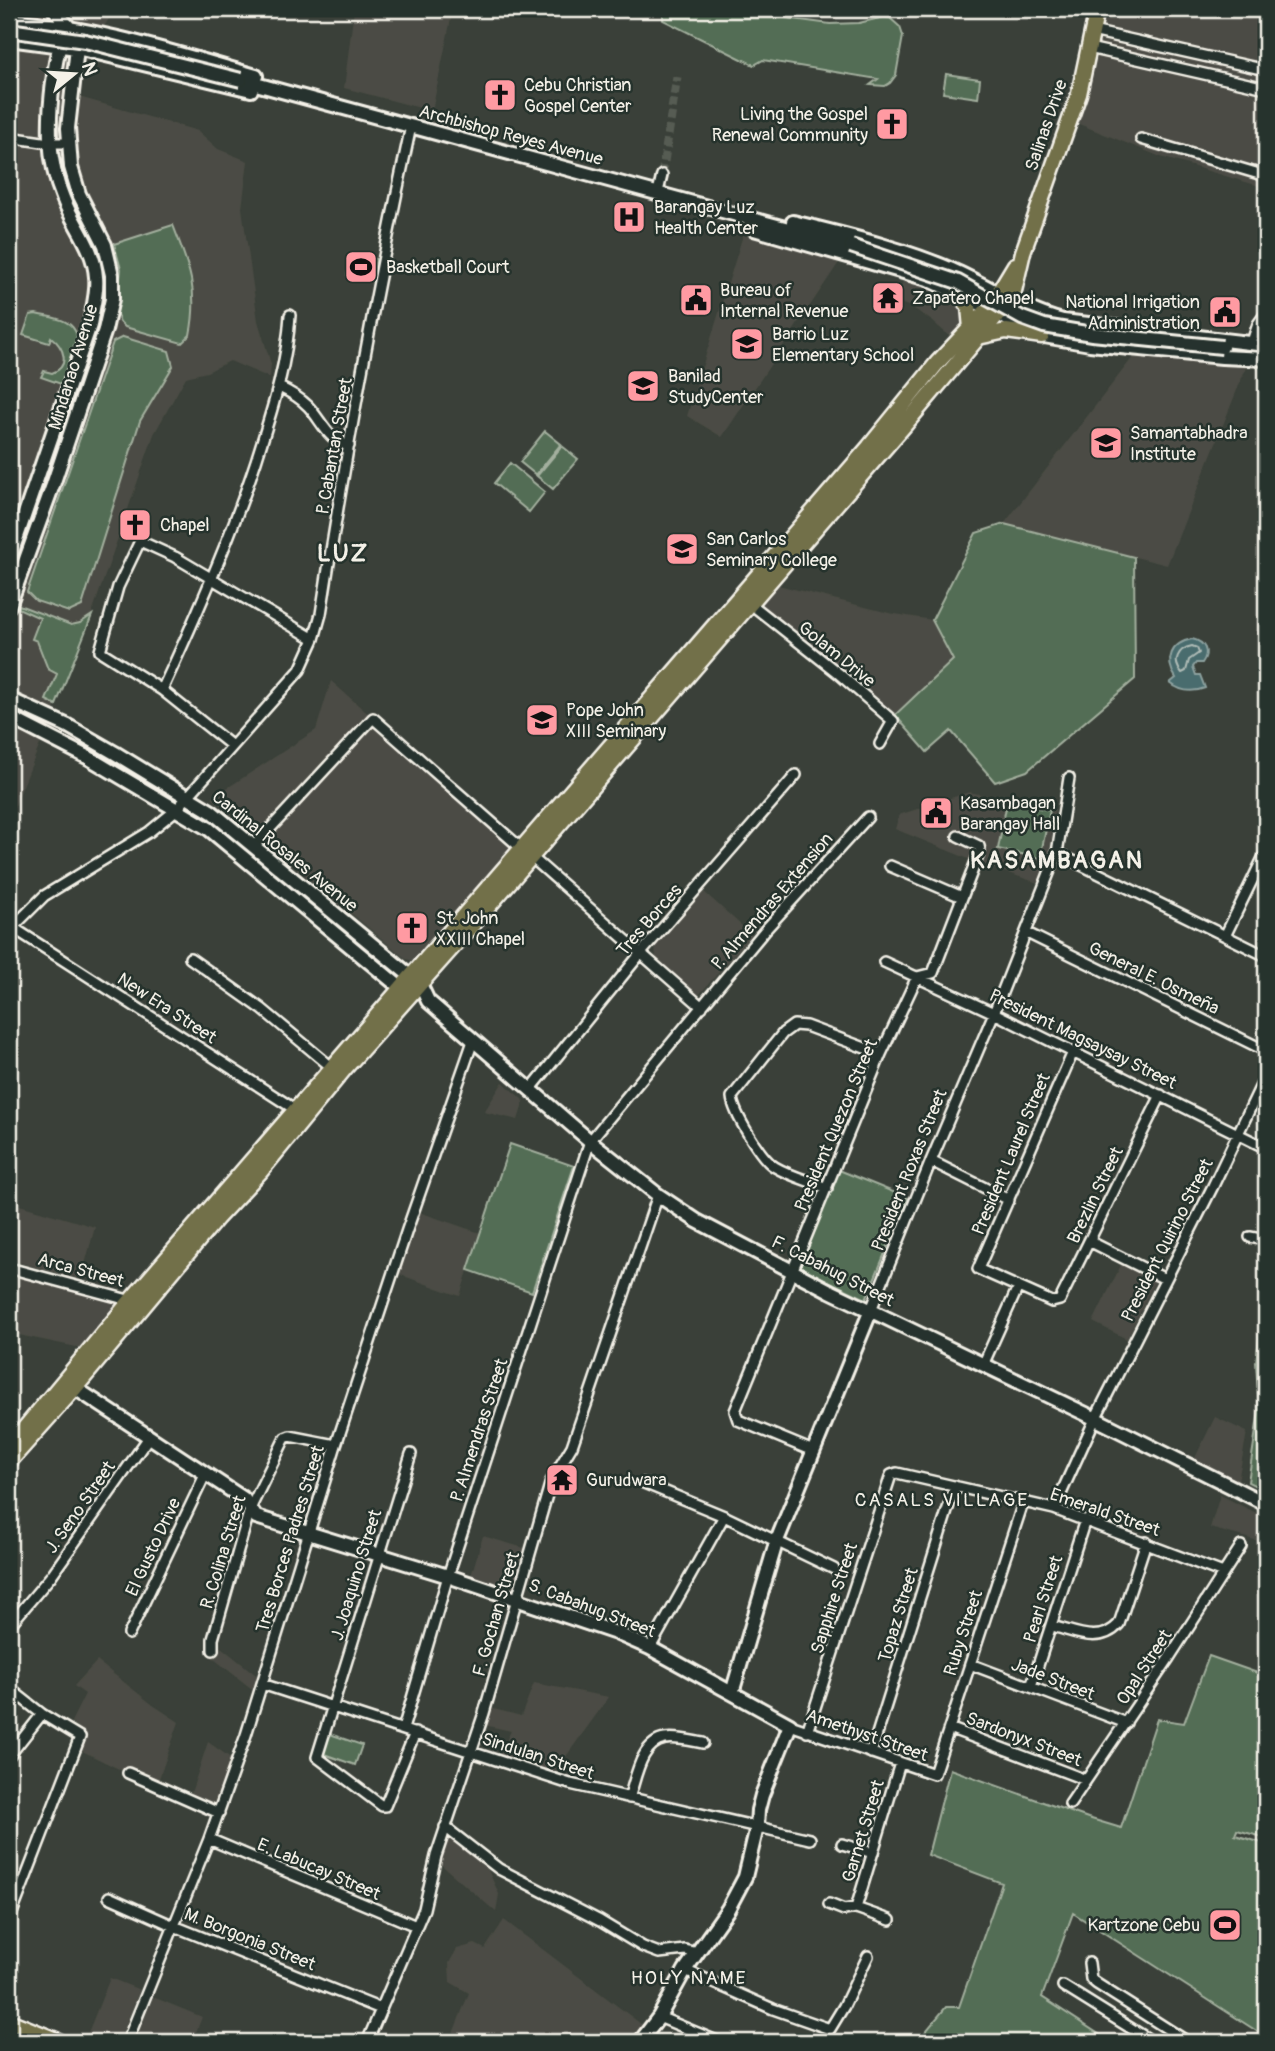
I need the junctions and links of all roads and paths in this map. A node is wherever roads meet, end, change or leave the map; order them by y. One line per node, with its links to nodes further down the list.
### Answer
1 (54, 9): 4 (main road)
2 (1097, 9): 6 (main road, Salinas Drive)
3 (9, 20): 4 (main road, Archbishop Reyes Avenue)
4 (69, 27): 8 (main road, Mindanao Avenue); 9 (main road, Mindanao Avenue); 13 (main road, Archbishop Reyes Avenue)
5 (9, 30): 13 (main road, Archbishop Reyes Avenue, bridge)
6 (1092, 32): 10 (main road, Salinas Drive); 11 (street)
7 (9, 39): 8 (main road, Archbishop Reyes Avenue)
8 (59, 45): 9 (main road, Archbishop Reyes Avenue); 17 (main road, Mindanao Avenue)
9 (76, 48): 13 (main road, Archbishop Reyes Avenue); 18 (main road, Mindanao Avenue)
10 (1089, 48): 12 (street); 25 (main road, Salinas Drive)
11 (1266, 71)
12 (1266, 89)
13 (319, 102): 14 (main road, Archbishop Reyes Avenue)
14 (411, 127): 21 (main road, Archbishop Reyes Avenue); 37 (street, P. Cabantan Street)
15 (9, 137): 17 (street)
16 (1141, 139): 20 (street)
17 (49, 143): 18 (street); 38 (main road, Mindanao Avenue)
18 (68, 143): 41 (main road, Mindanao Avenue)
19 (662, 175): 21 (street)
20 (1266, 176)
21 (658, 192): 22 (main road, Archbishop Reyes Avenue)
22 (693, 202): 23 (main road, Archbishop Reyes Avenue); 24 (main road, Archbishop Reyes Avenue); 34 (main road, Archbishop Reyes Avenue, bridge)
23 (958, 273): 24 (main road); 25 (main road, Archbishop Reyes Avenue)
24 (956, 291): 26 (main road, Archbishop Reyes Avenue); 30 (main road)
25 (1004, 295): 26 (main road, Salinas Drive); 29 (main road, Archbishop Reyes Avenue)
26 (993, 311): 30 (main road, Salinas Drive); 31 (main road, Archbishop Reyes Avenue)
27 (1266, 313): 32 (street)
28 (290, 315): 36 (street)
29 (1051, 318): 31 (main road); 32 (main road, Archbishop Reyes Avenue)
30 (975, 332): 31 (main road); 40 (main road, Salinas Drive)
31 (1043, 336): 35 (main road, Archbishop Reyes Avenue)
32 (1252, 342): 33 (main road, Archbishop Reyes Avenue)
33 (1266, 345)
34 (1266, 352)
35 (1266, 359)
36 (279, 387): 37 (street); 39 (street)
37 (349, 446): 42 (street, P. Cabantan Street)
38 (9, 560)
39 (212, 578): 42 (street); 43 (street); 43 (street)
40 (745, 599): 46 (street, Golam Drive); 56 (main road, Salinas Drive)
41 (9, 606)
42 (314, 639): 47 (street, P. Cabantan Street)
43 (162, 690): 47 (street)
44 (9, 699): 50 (main road, Cardinal Rosales Avenue)
45 (9, 717): 51 (main road, Cardinal Rosales Avenue)
46 (880, 744)
47 (232, 746): 50 (street, P. Cabantan Street)
48 (796, 775): 63 (street, Tres Borces)
49 (1069, 778): 57 (street, President Roxas Street)
50 (188, 797): 51 (street, P. Cabantan Street); 54 (main road, Cardinal Rosales Avenue)
51 (176, 810): 60 (street, P. Cabantan Street); 68 (main road, Cardinal Rosales Avenue)
52 (868, 817): 69 (street, P. Almendras Extension)
53 (958, 836): 59 (street, President Quezon Street)
54 (254, 846): 56 (street); 68 (main road, Cardinal Rosales Avenue)
55 (1266, 852): 62 (street)
56 (526, 853): 63 (street); 68 (main road, Salinas Drive)
57 (1057, 853): 61 (street, President Roxas Street); 62 (street)
58 (890, 866): 59 (street)
59 (962, 897): 67 (street, President Quezon Street)
60 (11, 929): 79 (street, New Era Street)
61 (1027, 933): 70 (street, President Roxas Street); 72 (street, General E. Osmeña)
62 (1226, 934): 64 (street)
63 (641, 953): 69 (street); 77 (street, Tres Borces)
64 (1266, 956)
65 (190, 958): 75 (street)
66 (884, 962): 67 (street, President Magsaysay Street)
67 (917, 977): 70 (street, President Magsaysay Street); 74 (street, President Quezon Street)
68 (411, 986): 71 (main road, F. Cabahug Street); 75 (main road, Salinas Drive)
69 (702, 1007): 81 (street, P. Almendras Extension)
70 (995, 1013): 73 (street, President Magsaysay Street); 83 (street, President Roxas Street)
71 (473, 1041): 77 (main road, F. Cabahug Street); 101 (street, Tres Borces Padres Street)
72 (1266, 1051)
73 (1073, 1052): 78 (street, President Magsaysay Street); 86 (street, President Laurel Street)
74 (881, 1054): 84 (street, President Quezon Street); 84 (street)
75 (337, 1071): 79 (main road, Salinas Drive)
76 (1266, 1075): 80 (street, President Quirino Street)
77 (530, 1090): 81 (main road, F. Cabahug Street)
78 (1161, 1095): 80 (street, President Magsaysay Street); 89 (street, Brezlin Street)
79 (301, 1113): 94 (main road, Salinas Drive)
80 (1237, 1133): 82 (street, President Magsaysay Street); 92 (street, President Quirino Street)
81 (590, 1141): 85 (main road, F. Cabahug Street); 122 (street, P. Almendras Street)
82 (1266, 1148)
83 (931, 1161): 86 (street); 95 (street, President Roxas Street)
84 (827, 1188): 91 (street, President Quezon Street)
85 (658, 1195): 91 (main road, F. Cabahug Street); 123 (street, F. Gochan Street)
86 (1009, 1200): 93 (street, President Laurel Street)
87 (1250, 1237): 88 (street)
88 (1266, 1240)
89 (1089, 1241): 92 (street); 93 (street, Brezlin Street)
90 (9, 1268): 94 (street, Arca Street)
91 (792, 1272): 95 (main road, F. Cabahug Street); 102 (street, President Quezon Street)
92 (1165, 1279): 98 (street, President Quirino Street)
93 (1018, 1287): 96 (street)
94 (138, 1302): 97 (main road, Salinas Drive)
95 (871, 1310): 96 (main road, F. Cabahug Street); 102 (main road, President Roxas Street)
96 (983, 1365): 98 (main road, F. Cabahug Street)
97 (70, 1385): 99 (main road); 100 (main road, S. Cabahug Street); 104 (main road)
98 (1095, 1419): 110 (main road, F. Cabahug Street); 112 (street, President Quirino Street)
99 (12, 1436)
100 (149, 1437): 105 (main road, S. Cabahug Street); 124 (street, J. Seno Street)
101 (336, 1445): 111 (street, R. Colina Street); 115 (street, Tres Borces Padres Street)
102 (813, 1451): 117 (main road, President Roxas Street)
103 (411, 1454): 119 (street, J. Joaquino Street)
104 (9, 1462)
105 (205, 1475): 111 (main road, S. Cabahug Street); 126 (street, El Gusto Drive)
106 (891, 1475): 108 (street, Emerald Street); 140 (street, Sapphire Street)
107 (644, 1483): 113 (street)
108 (955, 1486): 109 (street, Emerald Street); 144 (street, Topaz Street)
109 (1023, 1503): 112 (street, Emerald Street); 129 (street, Ruby Street)
110 (1266, 1504)
111 (250, 1509): 115 (main road, S. Cabahug Street); 128 (street, R. Colina Street)
112 (1054, 1509): 114 (street, Emerald Street)
113 (724, 1517): 117 (street); 127 (street)
114 (1085, 1520): 116 (street, Emerald Street); 125 (street, Pearl Street)
115 (307, 1534): 119 (main road, S. Cabahug Street); 130 (street, Tres Borces Padres Street)
116 (1146, 1542): 121 (street, Emerald Street); 125 (street)
117 (776, 1543): 120 (street); 133 (main road, President Roxas Street)
118 (1241, 1546): 121 (street, Opal Street)
119 (380, 1555): 122 (main road, S. Cabahug Street); 134 (street, J. Joaquino Street)
120 (834, 1569)
121 (1223, 1573): 136 (street, Opal Street)
122 (449, 1576): 123 (main road, S. Cabahug Street); 139 (street, P. Almendras Street)
123 (518, 1599): 127 (main road, S. Cabahug Street); 143 (street, F. Gochan Street)
124 (9, 1626)
125 (1052, 1626): 131 (street, Pearl Street)
126 (129, 1634)
127 (650, 1648): 133 (main road, S. Cabahug Street)
128 (213, 1650)
129 (970, 1664): 131 (street, Jade Street); 138 (street, Ruby Street)
130 (262, 1684): 134 (street, Sindulan Street); 152 (street, Tres Borces Padres Street)
131 (1031, 1687): 136 (street, Jade Street)
132 (9, 1688): 135 (street)
133 (732, 1693): 137 (main road, S. Cabahug Street)
134 (332, 1706): 139 (street, Sindulan Street); 141 (street, J. Joaquino Street)
135 (42, 1714): 145 (street); 163 (street)
136 (1126, 1723): 149 (street, Opal Street)
137 (790, 1725): 140 (street, Amethyst Street); 154 (main road)
138 (949, 1727): 148 (street, Ruby Street); 149 (street, Sardonyx Street)
139 (403, 1729): 141 (street, Sindulan Street)
140 (807, 1731): 144 (street, Amethyst Street)
141 (415, 1733): 143 (street, Sindulan Street)
142 (703, 1743): 150 (street)
143 (471, 1751): 150 (street, Sindulan Street); 153 (street, F. Gochan Street)
144 (871, 1753): 146 (street, Amethyst Street)
145 (9, 1756)
146 (901, 1763): 148 (street, Amethyst Street); 158 (street, Garnet Street)
147 (128, 1773): 152 (street)
148 (934, 1774)
149 (1086, 1780): 151 (street, Opal Street)
150 (629, 1798): 154 (street, Sindulan Street)
151 (1070, 1804)
152 (219, 1813): 155 (street, Tres Borces Padres Street)
153 (445, 1827): 165 (street, F. Gochan Street); 166 (street)
154 (757, 1827): 156 (street, Sindulan Street); 166 (main road)
155 (209, 1839): 164 (street, Tres Borces Padres Street); 165 (street, E. Labucay Street)
156 (810, 1839)
157 (842, 1844): 158 (street)
158 (873, 1853): 161 (street, Garnet Street)
159 (109, 1898): 164 (street, M. Borgonia Street)
160 (829, 1904): 161 (street)
161 (856, 1908): 162 (street)
162 (890, 1920)
163 (9, 1921)
164 (174, 1926): 171 (street, M. Borgonia Street); 175 (street, Tres Borces Padres Street)
165 (416, 1927): 171 (street, F. Gochan Street)
166 (696, 1953): 169 (main road)
167 (868, 1956): 169 (street)
168 (1089, 1964): 180 (street)
169 (685, 1970): 172 (main road)
170 (1063, 1986): 179 (street)
171 (381, 2009): 176 (street, F. Gochan Street)
172 (659, 2017): 177 (main road); 178 (street)
173 (9, 2021): 174 (main road)
174 (61, 2042)
175 (127, 2042)
176 (367, 2042)
177 (640, 2042)
178 (719, 2042)
179 (1153, 2042)
180 (1188, 2042)

